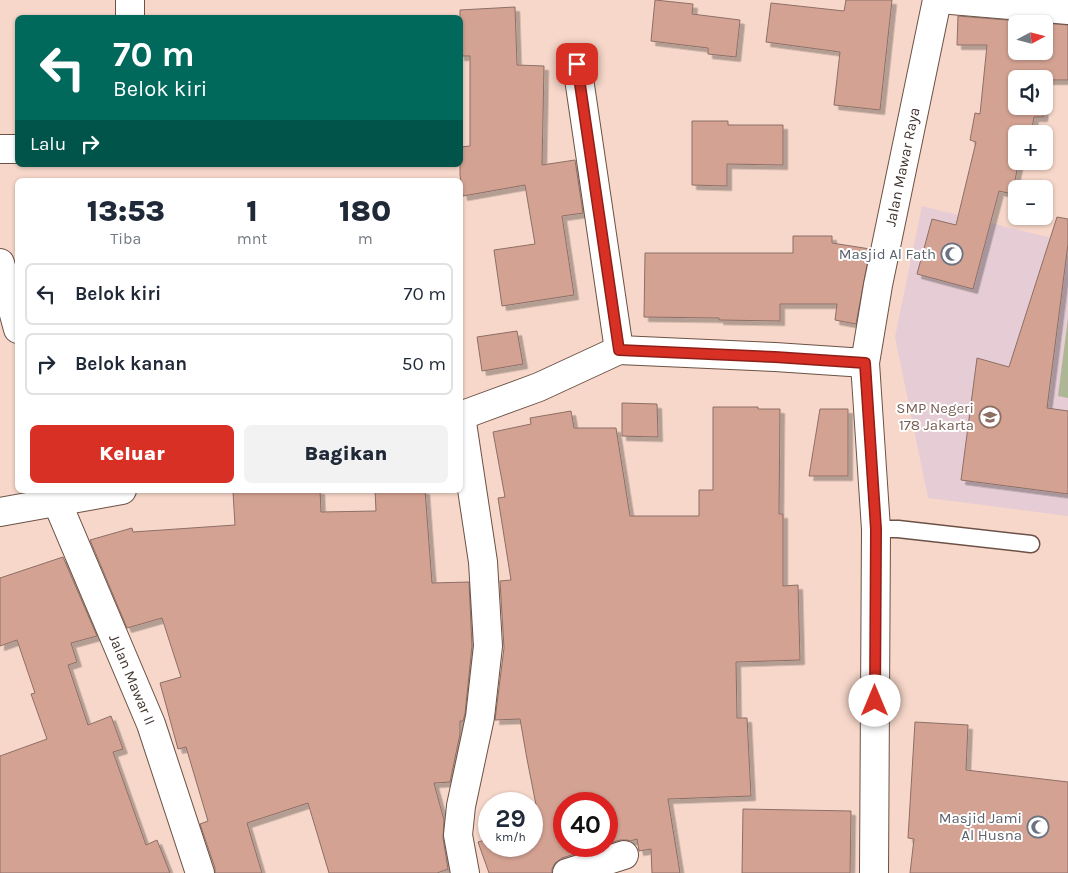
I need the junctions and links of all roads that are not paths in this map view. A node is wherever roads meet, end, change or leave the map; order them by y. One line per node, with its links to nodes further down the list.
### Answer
1 (130, 0): 5 (street)
2 (937, 0): 12 (street, Jalan Mawar Raya)
3 (952, 0): 4 (street)
4 (1068, 10)
5 (130, 15)
6 (577, 64): 11 (street)
7 (0, 149): 8 (street)
8 (15, 149)
9 (0, 263): 10 (street)
10 (15, 318)
11 (619, 350): 12 (street); 13 (street)
12 (865, 363): 18 (street, Jalan Mawar Raya)
13 (463, 415)
14 (463, 435): 22 (street)
15 (89, 493): 16 (street)
16 (56, 496): 17 (street); 21 (street, Jalan Mawar II)
17 (0, 512)
18 (876, 529): 19 (lane); 24 (street, Jalan Mawar Raya)
19 (1031, 544)
20 (624, 855): 23 (street)
21 (200, 873)
22 (465, 873)
23 (567, 873)
24 (874, 873)

